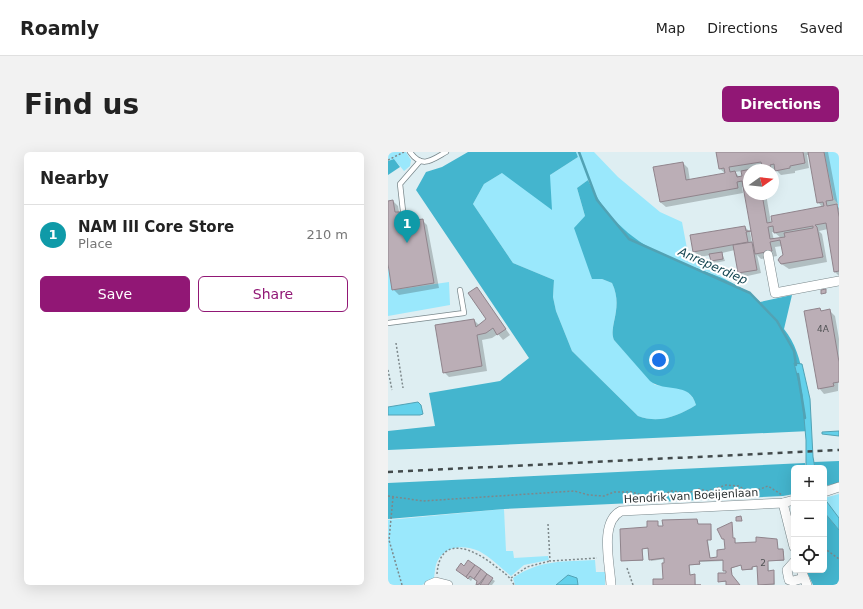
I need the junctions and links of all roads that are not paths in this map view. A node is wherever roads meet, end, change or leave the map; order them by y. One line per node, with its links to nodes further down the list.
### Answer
1 (410, 152): 3 (lane)
2 (446, 152): 3 (lane)
3 (420, 161): 4 (lane)
4 (404, 211)
5 (768, 255): 6 (street)
6 (839, 281)
7 (460, 290): 8 (lane)
8 (388, 323)
9 (839, 487): 10 (street)
10 (827, 491)
11 (791, 501): 12 (street, Hendrik van Boeijenlaan)
12 (783, 502): 13 (street); 18 (street, Hendrik van Boeijenlaan)
13 (792, 537)
14 (791, 565): 15 (street)
15 (804, 578)
16 (433, 584): 17 (street)
17 (448, 585)
18 (611, 585)

